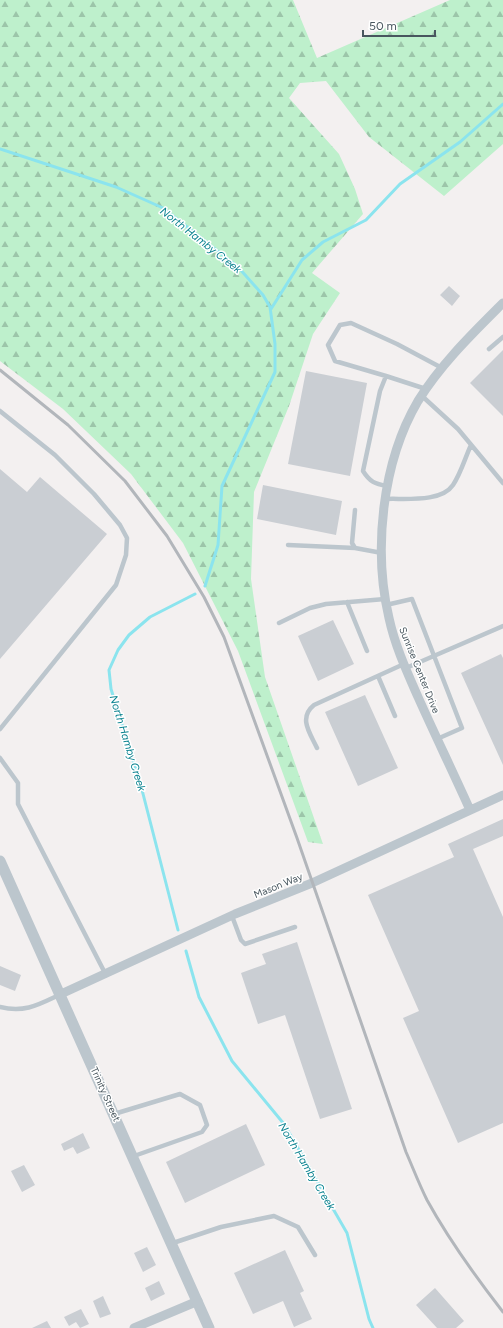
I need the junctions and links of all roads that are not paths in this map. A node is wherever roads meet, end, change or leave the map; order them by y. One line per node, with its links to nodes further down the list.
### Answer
1 (503, 303): 4 (street, Sunrise Center Drive)
2 (503, 337): 3 (lane)
3 (489, 349)
4 (442, 368): 5 (lane); 6 (street, Sunrise Center Drive)
5 (386, 376): 6 (lane); 10 (lane)
6 (424, 392): 8 (lane); 10 (street, Sunrise Center Drive)
7 (0, 411): 25 (lane)
8 (471, 445): 9 (lane); 11 (lane)
9 (503, 483)
10 (387, 486): 11 (street, Sunrise Center Drive)
11 (385, 499): 15 (street, Sunrise Center Drive)
12 (355, 510): 14 (lane)
13 (288, 545): 14 (lane)
14 (355, 548): 15 (lane)
15 (382, 553): 17 (street, Sunrise Center Drive)
16 (347, 602): 17 (lane); 18 (lane); 20 (lane)
17 (386, 602): 21 (lane); 22 (street, Sunrise Center Drive)
18 (280, 623)
19 (503, 626): 21 (lane)
20 (367, 651)
21 (433, 656): 22 (lane); 26 (lane)
22 (405, 666): 23 (lane); 26 (street, Sunrise Center Drive)
23 (378, 676): 24 (lane); 27 (lane)
24 (395, 716)
25 (0, 729)
26 (437, 739): 30 (street, Sunrise Center Drive)
27 (316, 748)
28 (0, 758): 34 (lane)
29 (503, 795): 30 (street, Mason Way)
30 (470, 810): 32 (street, Mason Way)
31 (0, 861): 35 (street, Trinity Street)
32 (232, 916): 33 (lane); 34 (street, Mason Way)
33 (296, 927)
34 (106, 975): 35 (street, Mason Way)
35 (61, 994): 36 (lane); 37 (street, Trinity Street)
36 (0, 1007)
37 (114, 1114): 38 (street, Trinity Street); 38 (lane)
38 (134, 1156): 39 (street, Trinity Street)
39 (173, 1244): 40 (lane); 41 (street, Trinity Street)
40 (315, 1255)
41 (198, 1301): 42 (street); 43 (street, Trinity Street)
42 (134, 1328)
43 (209, 1328)

